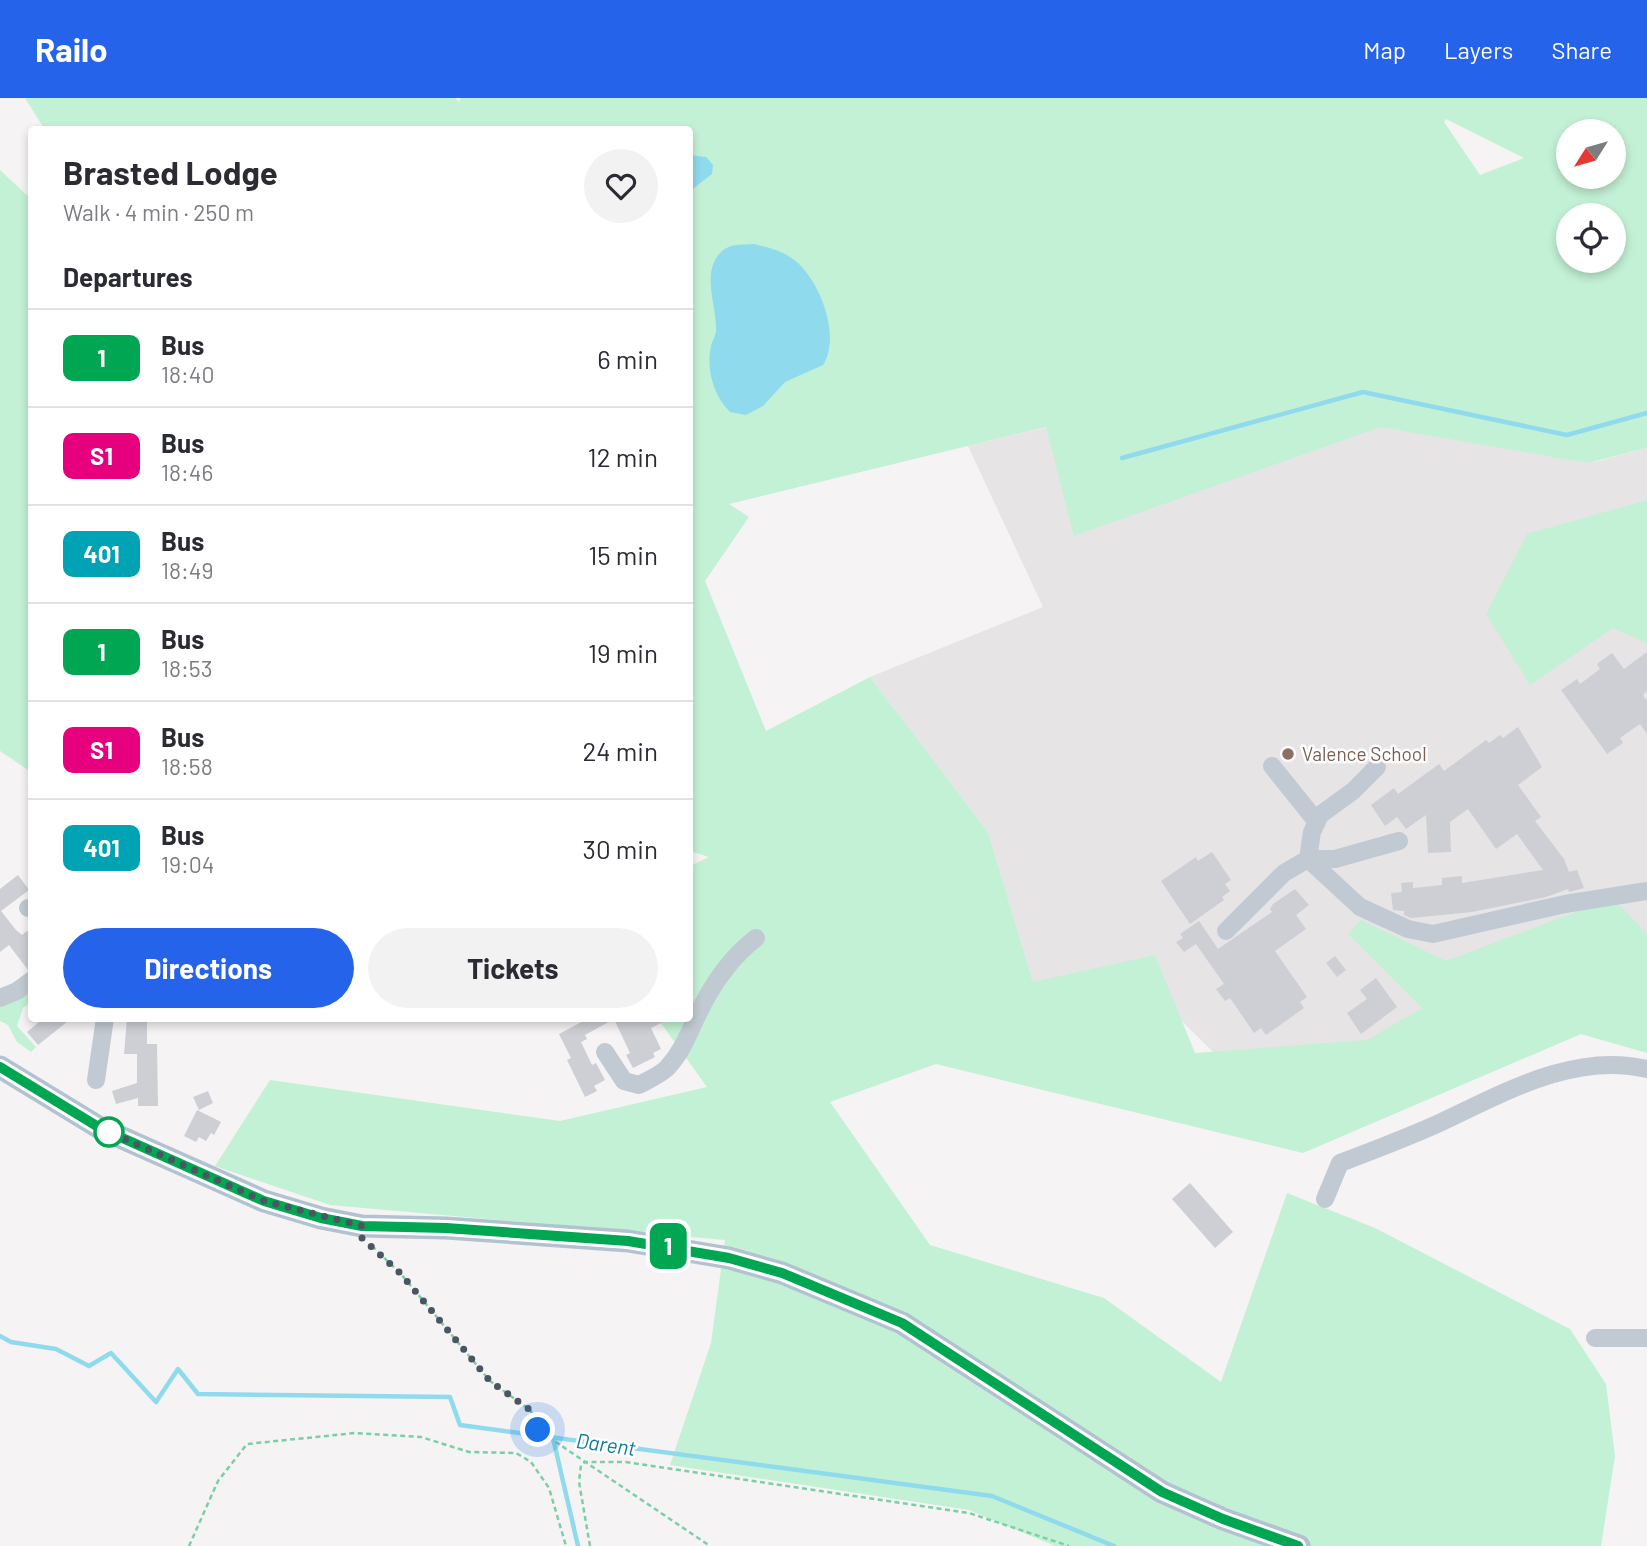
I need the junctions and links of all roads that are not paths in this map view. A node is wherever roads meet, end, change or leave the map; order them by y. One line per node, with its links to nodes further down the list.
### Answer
1 (1272, 766): 3 (street)
2 (1377, 767): 3 (street)
3 (1317, 822): 5 (street)
4 (1399, 841): 5 (street)
5 (1308, 859): 6 (street); 7 (street)
6 (1647, 891)
7 (1226, 931)
8 (756, 938): 12 (street)
9 (28, 983): 10 (street)
10 (0, 998)
11 (104, 1022): 15 (street)
12 (605, 1052)
13 (0, 1067): 19 (main road)
14 (1647, 1069): 16 (street)
15 (96, 1080)
16 (1325, 1199)
17 (1595, 1338): 18 (street)
18 (1647, 1338)
19 (1299, 1546)

